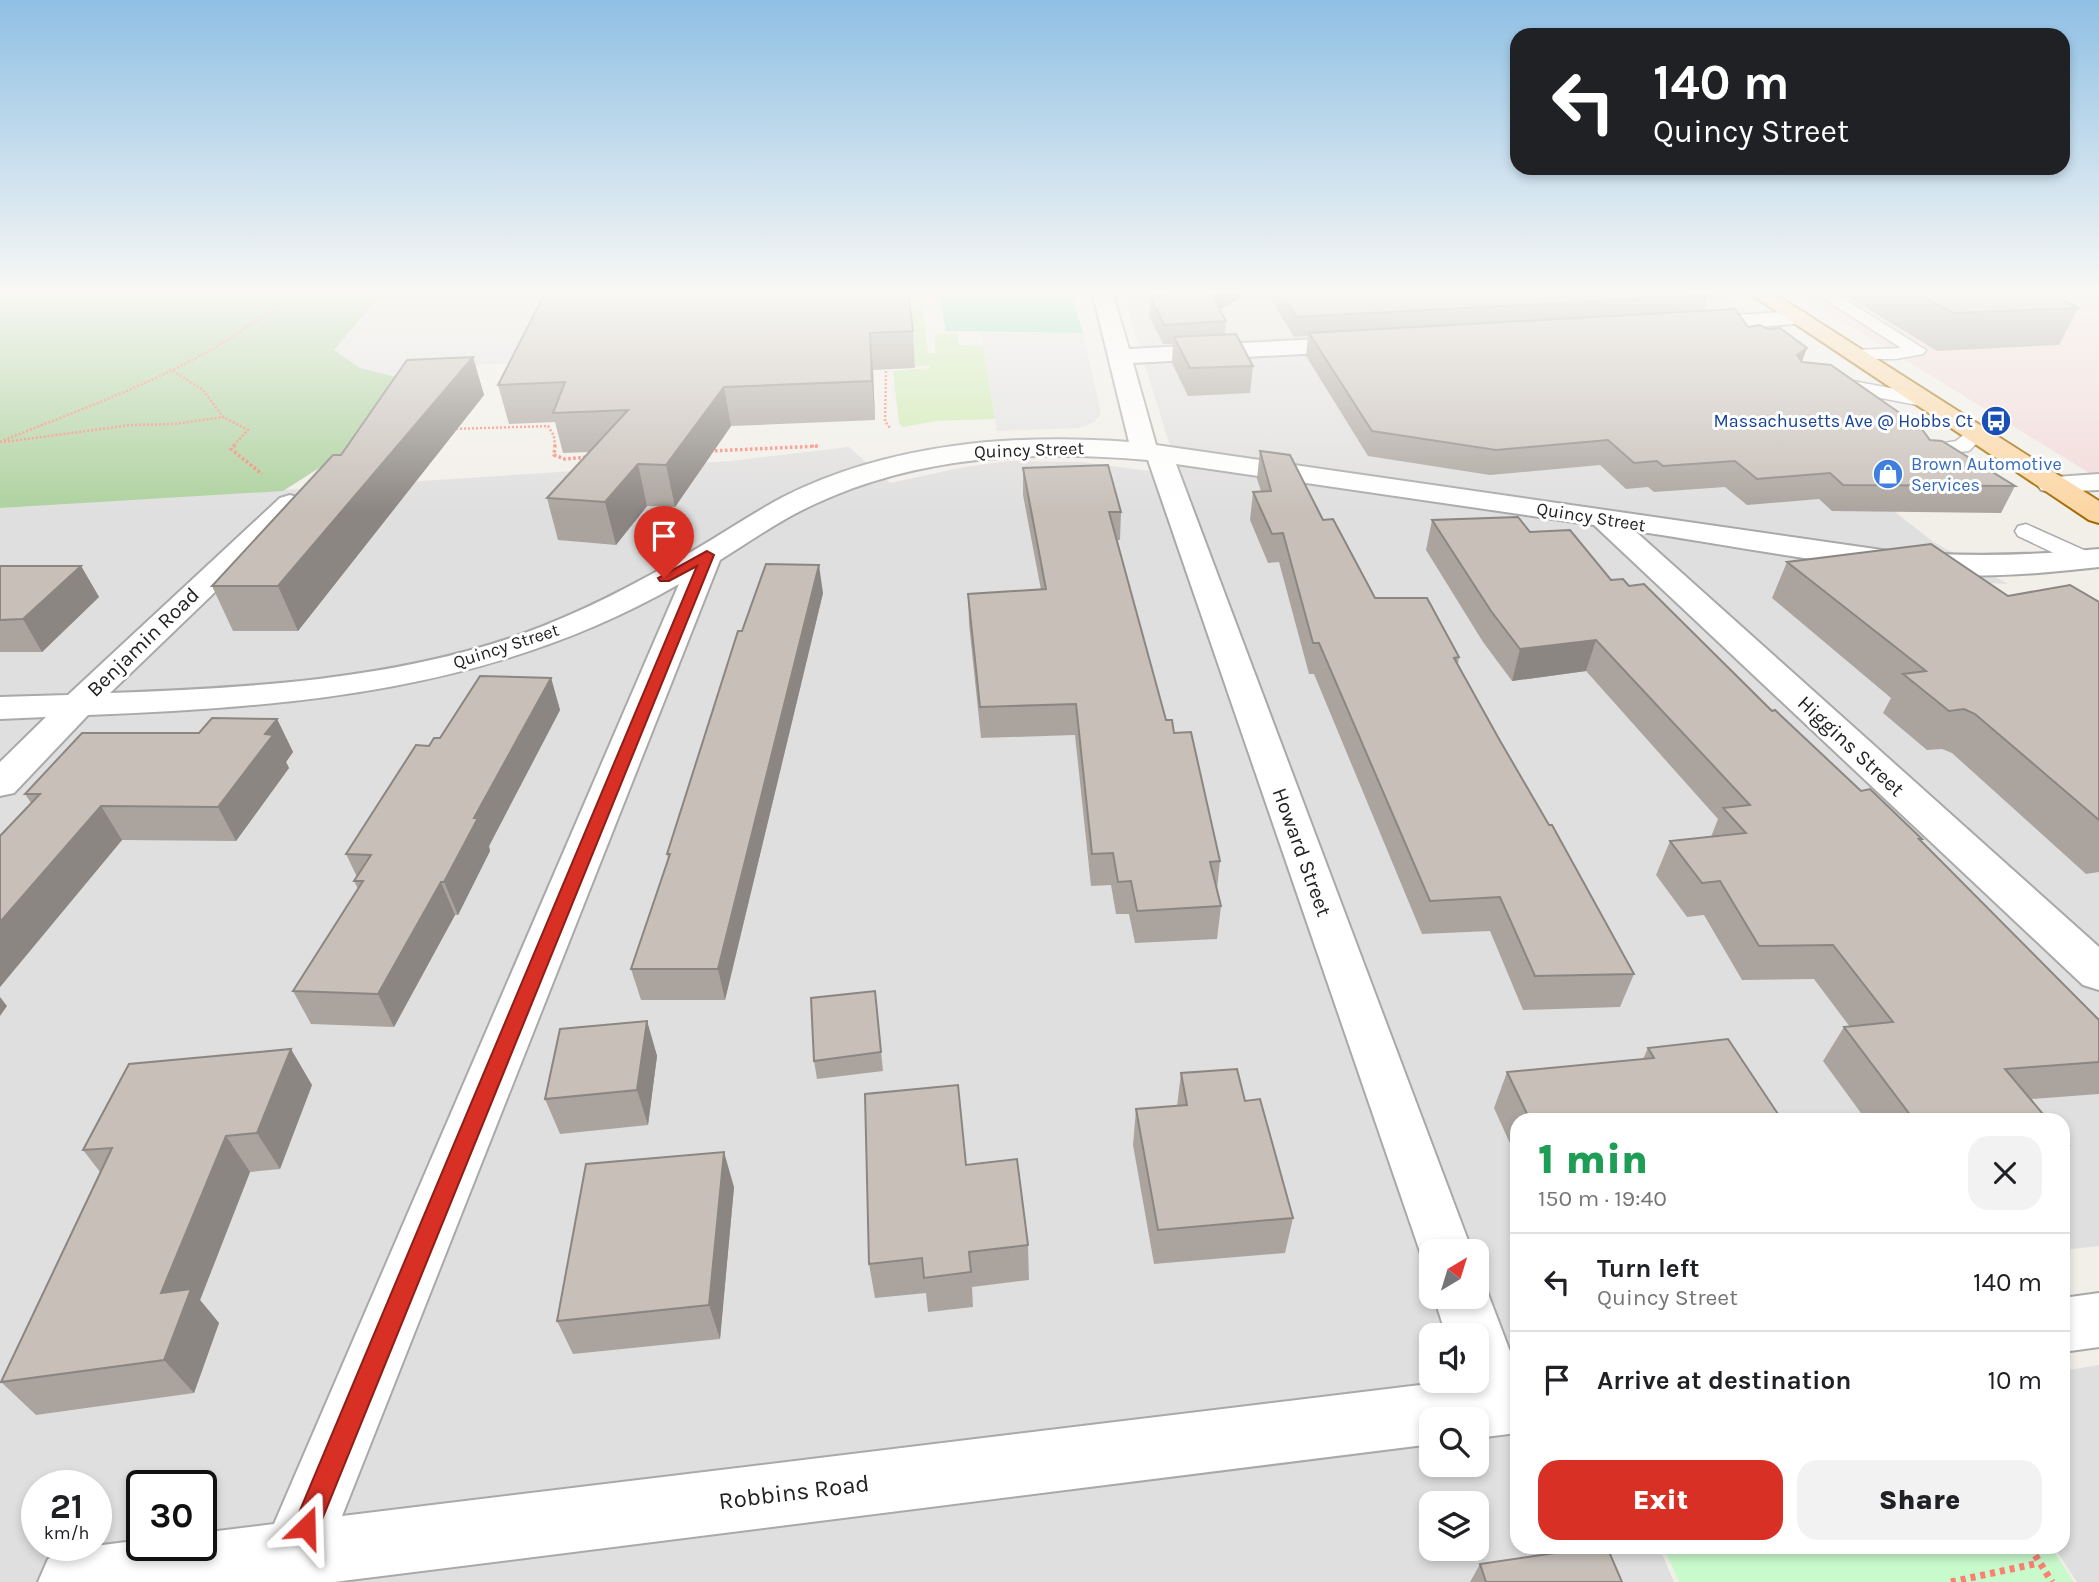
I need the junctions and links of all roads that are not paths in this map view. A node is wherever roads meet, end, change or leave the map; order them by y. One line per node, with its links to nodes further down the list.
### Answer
1 (1122, 365): 6 (street, Howard Street)
2 (1869, 365): 4 (main road)
3 (1800, 379): 4 (lane)
4 (1922, 400): 5 (main road)
5 (1975, 435): 7 (lane); 9 (main road)
6 (1152, 452): 12 (street, Quincy Street); 14 (street, Quincy Street); 20 (street, Howard Street)
7 (1927, 460)
8 (2099, 482): 9 (street)
9 (2051, 484): 11 (main road)
10 (290, 504): 16 (street, Benjamin Road)
11 (2099, 514)
12 (1604, 519): 15 (street, Quincy Street); 19 (street, Higgins Street)
13 (2026, 531): 15 (lane)
14 (707, 555): 16 (street, Quincy Street); 25 (street)
15 (2092, 558)
16 (78, 704): 17 (street, Quincy Street); 18 (street, Benjamin Road)
17 (0, 708)
18 (0, 784)
19 (2099, 973)
20 (1441, 1239)
21 (2099, 1320): 22 (street)
22 (2070, 1324)
23 (1489, 1363): 24 (street)
24 (1509, 1404): 25 (street, Robbins Road)
25 (295, 1553): 26 (street, Robbins Road)
26 (71, 1582)

